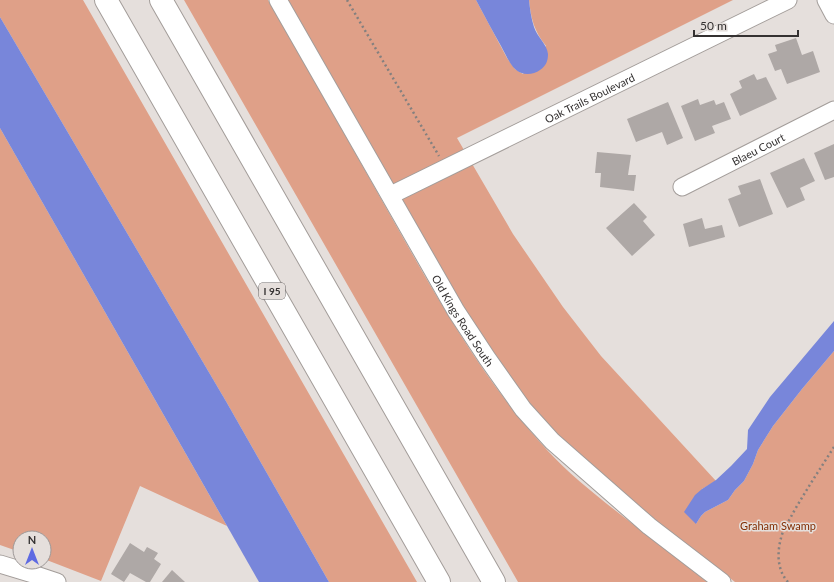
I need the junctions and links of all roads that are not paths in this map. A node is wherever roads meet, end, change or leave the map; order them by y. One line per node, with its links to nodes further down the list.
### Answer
1 (106, 0): 12 (highway, I 95)
2 (161, 0): 13 (highway)
3 (278, 0): 9 (street, Old Kings Road South)
4 (788, 0): 9 (street, Oak Trails Boulevard)
5 (826, 0): 6 (street)
6 (834, 15)
7 (834, 110): 8 (street, Blaeu Court)
8 (682, 187)
9 (390, 196): 14 (street, Old Kings Road South)
10 (0, 564): 11 (street)
11 (57, 582)
12 (438, 582)
13 (494, 582)
14 (722, 582)

